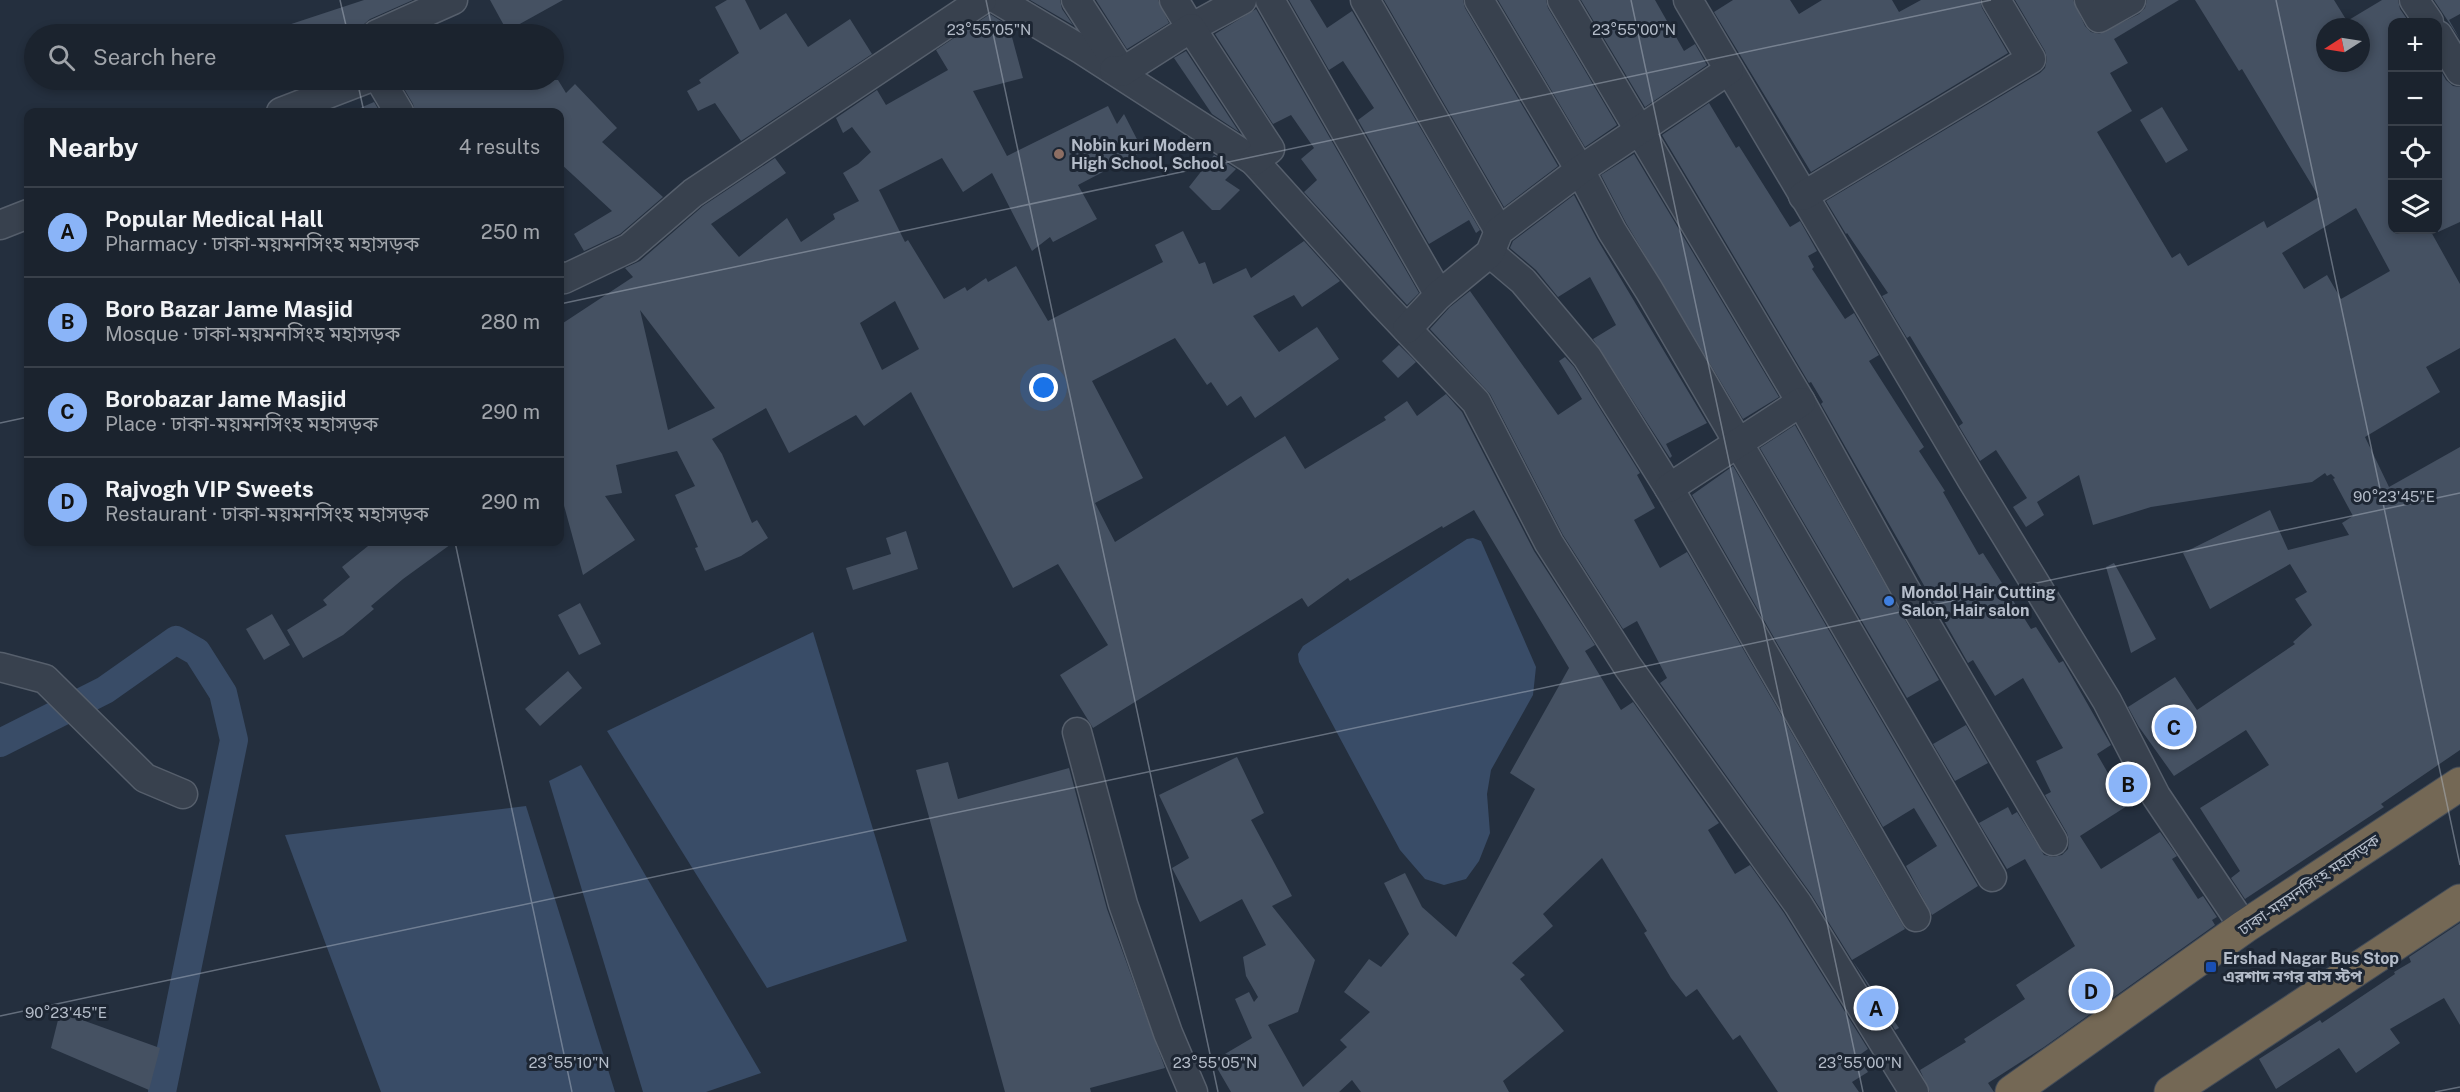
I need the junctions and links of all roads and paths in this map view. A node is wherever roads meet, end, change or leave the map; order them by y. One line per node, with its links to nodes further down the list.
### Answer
1 (453, 0): 17 (street)
2 (982, 0): 34 (street)
3 (998, 0): 21 (street)
4 (1076, 0): 21 (street)
5 (1174, 0): 18 (street)
6 (1242, 0): 18 (street)
7 (1270, 0): 35 (street)
8 (1365, 0): 33 (street)
9 (1479, 0): 29 (street)
10 (1562, 0): 27 (street)
11 (1688, 0): 20 (street)
12 (1996, 0): 30 (street)
13 (2089, 0): 14 (street)
14 (2131, 0)
15 (2414, 0): 16 (street)
16 (2426, 18)
17 (399, 24)
18 (1191, 28): 21 (street); 28 (street)
19 (2442, 42): 22 (street)
20 (1729, 70): 27 (street); 30 (street)
21 (1118, 71): 28 (street)
22 (2460, 71)
23 (338, 90): 25 (street)
24 (386, 90): 26 (street)
25 (291, 108)
26 (397, 108)
27 (1639, 131): 29 (street); 37 (street)
28 (1254, 161): 36 (street)
29 (1580, 170): 33 (street); 38 (street)
30 (1803, 196): 48 (street)
31 (24, 216): 32 (street)
32 (0, 225)
33 (1495, 242): 35 (street); 39 (street)
34 (564, 279)
35 (1439, 295): 36 (street)
36 (1407, 329): 50 (street)
37 (1801, 402): 38 (street); 44 (street)
38 (1737, 441): 39 (street); 45 (street)
39 (1669, 488): 47 (street)
40 (0, 668): 43 (street)
41 (1077, 732): 49 (street)
42 (2460, 784): 48 (highway, ঢাকা-ময়মনসিংহ মহাসড়ক)
43 (183, 794)
44 (2053, 841)
45 (1992, 877)
46 (2460, 901): 52 (highway)
47 (1916, 917)
48 (2244, 927): 51 (highway, ঢাকা-ময়মনসিংহ মহাসড়ক)
49 (1193, 1092)
50 (1914, 1092)
51 (2012, 1092)
52 (2171, 1092)

